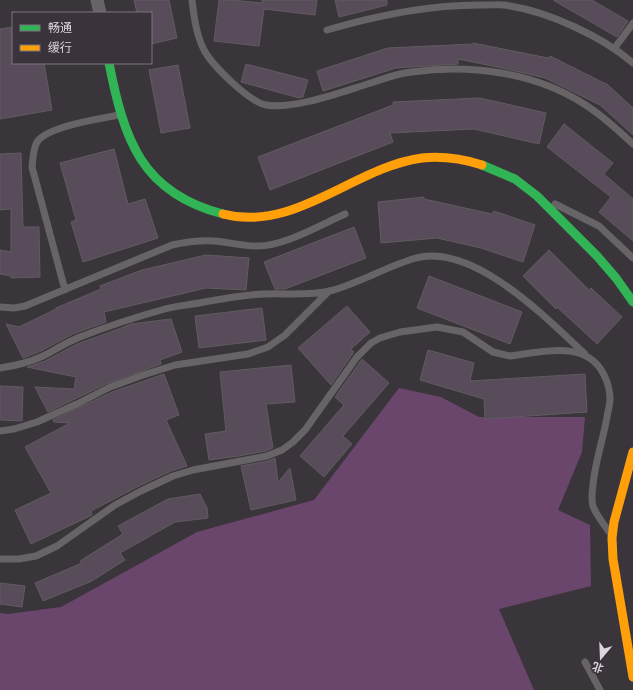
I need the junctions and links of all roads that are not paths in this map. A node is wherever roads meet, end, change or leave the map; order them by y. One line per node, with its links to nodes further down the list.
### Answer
1 (97, 0): 3 (street)
2 (192, 0): 10 (lane)
3 (100, 12)
4 (633, 23): 6 (lane)
5 (327, 30): 6 (lane)
6 (614, 48): 7 (lane)
7 (633, 63)
8 (110, 64): 9 (street)
9 (121, 114): 11 (street); 14 (lane)
10 (633, 144)
11 (536, 195): 13 (lane); 16 (street)
12 (345, 214): 14 (lane)
13 (633, 258)
14 (65, 290): 17 (lane)
15 (329, 291): 18 (lane); 19 (lane); 20 (lane)
16 (633, 302)
17 (0, 307)
18 (596, 363): 22 (lane); 23 (lane)
19 (0, 368)
20 (0, 431)
21 (633, 452): 22 (street)
22 (612, 538): 25 (street)
23 (0, 559)
24 (586, 662): 26 (lane)
25 (633, 677)
26 (600, 690)

